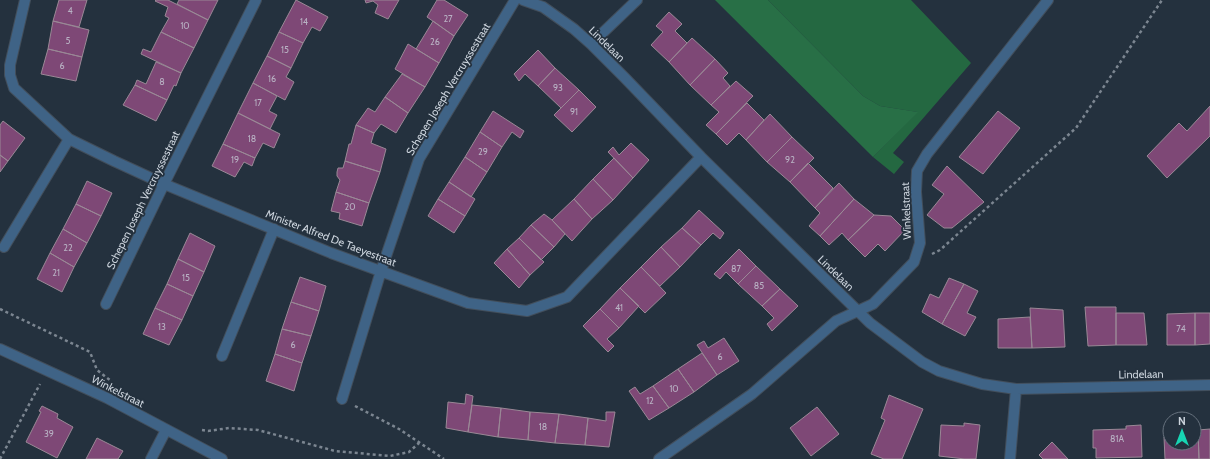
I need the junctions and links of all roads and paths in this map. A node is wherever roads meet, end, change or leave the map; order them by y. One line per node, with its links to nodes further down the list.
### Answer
1 (25, 0): 9 (street)
2 (256, 0): 13 (street, Schepen Joseph Vercruyssestraat)
3 (515, 0): 17 (street, Schepen Joseph Vercruyssestraat)
4 (523, 0): 8 (street, Lindelaan)
5 (637, 0): 8 (street)
6 (1048, 0): 16 (street, Winkelstraat)
7 (1162, 0): 16 (path)
8 (591, 44): 12 (street, Lindelaan)
9 (10, 75): 10 (street); 11 (street, Minister Alfred De Taeyestraat)
10 (0, 80)
11 (69, 139): 13 (street, Minister Alfred De Taeyestraat); 15 (street)
12 (701, 157): 17 (street, Minister Alfred De Taeyestraat); 20 (street, Lindelaan)
13 (164, 184): 14 (street, Minister Alfred De Taeyestraat); 18 (street, Schepen Joseph Vercruyssestraat)
14 (274, 229): 17 (street, Minister Alfred De Taeyestraat); 22 (street)
15 (4, 246)
16 (914, 262): 20 (street, Winkelstraat)
17 (381, 271): 27 (street, Schepen Joseph Vercruyssestraat)
18 (106, 304)
19 (0, 309): 24 (path)
20 (858, 312): 26 (street, Lindelaan); 35 (street, Winkelstraat)
21 (0, 349): 23 (street, Winkelstraat)
22 (222, 356)
23 (47, 371): 28 (street, Winkelstraat); 31 (path)
24 (112, 382)
25 (1210, 385): 26 (street, Lindelaan)
26 (1016, 388): 36 (street)
27 (342, 399): 30 (path)
28 (166, 430): 32 (street); 33 (street, Winkelstraat)
29 (201, 430): 30 (path)
30 (419, 444): 34 (path)
31 (0, 459)
32 (151, 459)
33 (222, 459)
34 (444, 459)
35 (659, 459)
36 (1010, 459)

